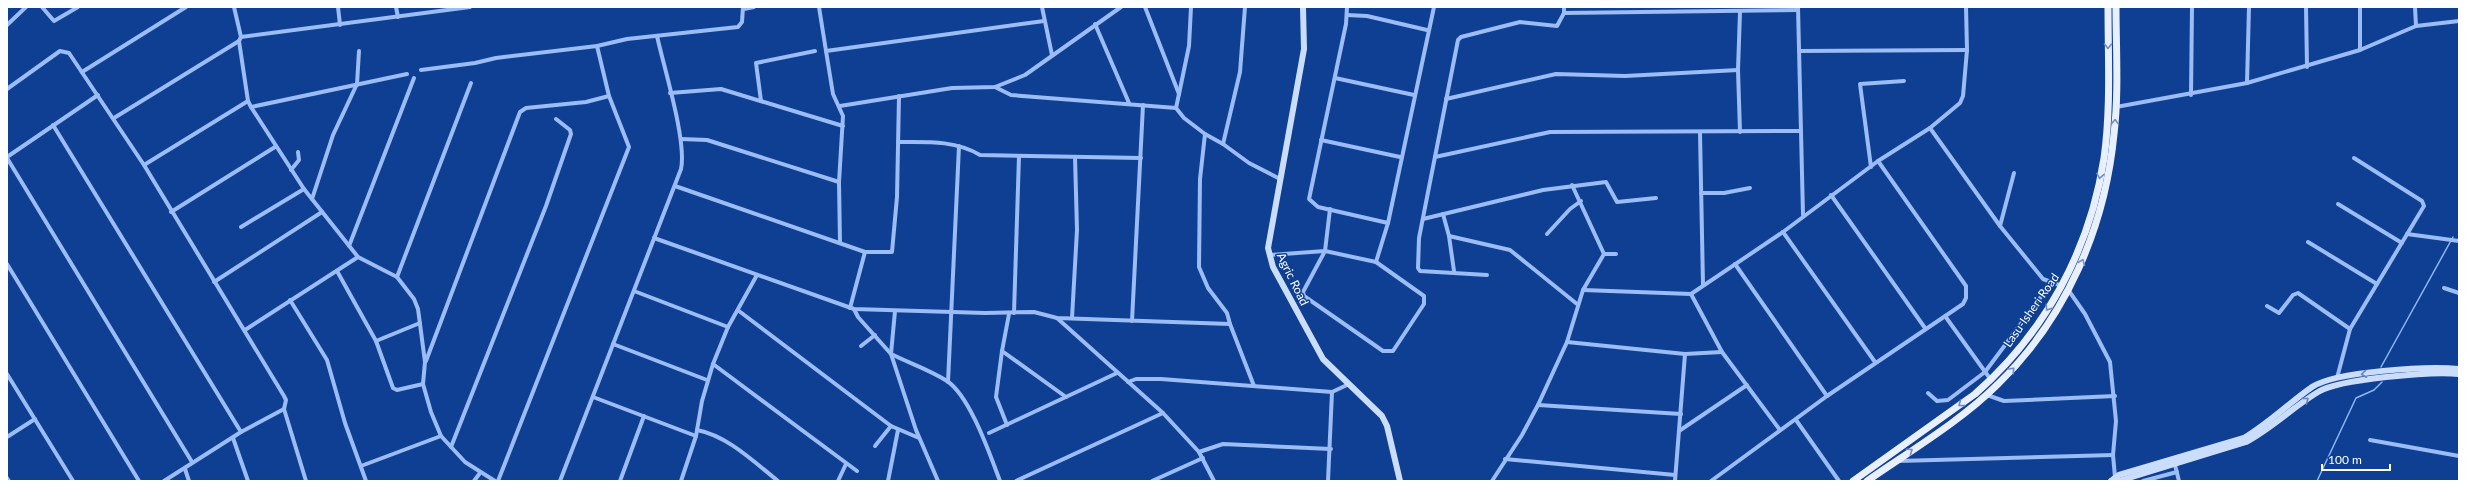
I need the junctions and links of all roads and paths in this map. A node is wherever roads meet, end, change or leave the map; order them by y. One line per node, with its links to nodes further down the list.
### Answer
1 (26, 7): 40 (street)
2 (42, 7): 3 (street)
3 (78, 7)
4 (186, 7): 57 (street)
5 (234, 7): 45 (street)
6 (338, 7): 41 (street)
7 (396, 7): 36 (street)
8 (470, 7): 28 (street)
9 (754, 7): 29 (street)
10 (819, 7): 51 (street)
11 (1042, 7): 37 (street)
12 (1121, 7): 39 (street)
13 (1145, 7): 68 (street)
14 (1191, 7): 68 (street)
15 (1244, 7): 95 (street)
16 (1303, 7): 111 (main road, Agric Road)
17 (1347, 7): 35 (street)
18 (1434, 7): 43 (street)
19 (1564, 7): 34 (street)
20 (1966, 7): 47 (street)
21 (2108, 7): 161 (main road, Lasu-Isheri Road, one-way to 161)
22 (2116, 7): 81 (main road, Lasu-Isheri Road)
23 (2192, 7): 71 (street)
24 (2249, 7): 63 (street)
25 (2306, 7): 54 (street)
26 (2360, 7): 48 (street)
27 (2415, 7): 42 (street)
28 (453, 8): 36 (street)
29 (743, 8): 44 (street)
30 (1642, 9): 31 (street); 34 (street)
31 (1700, 9): 33 (street)
32 (1798, 9): 33 (street); 52 (street)
33 (1740, 12): 56 (street)
34 (1564, 13): 74 (street)
35 (1347, 15): 43 (street); 60 (street)
36 (398, 17): 41 (street)
37 (1044, 21): 51 (street); 53 (street)
38 (2459, 21): 42 (street)
39 (1095, 24): 53 (street); 77 (street)
40 (7, 25)
41 (340, 25): 45 (street)
42 (2416, 26): 48 (street)
43 (1427, 30): 70 (street)
44 (657, 36): 46 (street); 67 (street)
45 (240, 39): 75 (street); 83 (street)
46 (597, 46): 55 (street); 72 (street)
47 (1967, 50): 52 (street); 87 (street)
48 (2360, 50): 54 (street)
49 (359, 51): 64 (street)
50 (815, 51): 76 (street)
51 (826, 51): 79 (street)
52 (1799, 51): 88 (street)
53 (1052, 55): 65 (street)
54 (2307, 67): 63 (street)
55 (421, 70)
56 (1738, 70): 74 (street); 89 (street)
57 (82, 72): 66 (street); 69 (street)
58 (407, 74): 64 (street)
59 (414, 78): 141 (street)
60 (1335, 78): 70 (street); 93 (street)
61 (1904, 81): 108 (street)
62 (471, 83): 155 (street)
63 (2247, 83): 71 (street)
64 (357, 84): 80 (street); 120 (street)
65 (995, 87): 73 (street); 77 (street)
66 (7, 89)
67 (670, 93): 76 (street); 92 (street)
68 (1179, 94): 82 (street)
69 (98, 95): 83 (street); 85 (street)
70 (1414, 95): 102 (street)
71 (2191, 95): 81 (street)
72 (609, 96): 194 (street); 267 (street)
73 (899, 96): 79 (street); 94 (street)
74 (1446, 99): 103 (street)
75 (248, 101): 80 (street); 107 (street)
76 (761, 101): 86 (street)
77 (1129, 103): 78 (street)
78 (1143, 105): 82 (street); 104 (street)
79 (840, 106): 86 (street)
80 (252, 107): 97 (street)
81 (2116, 107): 161 (main road, Lasu-Isheri Road, one-way to 81)
82 (1176, 108): 91 (street)
83 (114, 118): 107 (street)
84 (556, 119): 240 (street)
85 (53, 125): 100 (street); 231 (street)
86 (843, 126): 112 (street)
87 (1930, 128): 106 (street); 130 (street)
88 (1801, 131): 89 (street); 127 (street)
89 (1740, 132): 90 (street)
90 (1700, 133): 103 (street); 117 (street)
91 (1205, 134): 95 (street); 180 (street)
92 (681, 139): 112 (street); 114 (street)
93 (1321, 140): 102 (street); 123 (street)
94 (898, 142): 96 (street); 143 (street)
95 (1224, 144): 111 (street)
96 (959, 146): 99 (street); 172 (street)
97 (276, 147): 109 (street); 124 (street)
98 (298, 152): 109 (street)
99 (1019, 156): 101 (street); 173 (street)
100 (7, 157): 248 (street)
101 (1075, 157): 104 (street); 177 (street)
102 (1400, 157): 129 (street)
103 (1435, 157): 128 (street)
104 (1141, 158): 178 (street)
105 (2354, 158): 134 (street)
106 (1878, 162): 108 (street); 175 (street)
107 (144, 165): 124 (street)
108 (1871, 167): 118 (street)
109 (291, 170): 116 (street)
110 (2014, 173): 130 (street)
111 (1280, 179): 146 (main road, Agric Road)
112 (839, 182): 139 (street)
113 (1572, 185): 119 (street); 121 (street); 126 (street)
114 (675, 186): 136 (street); 139 (street)
115 (1750, 188): 117 (street)
116 (304, 189): 120 (street); 131 (street)
117 (1701, 193): 159 (street)
118 (1831, 195): 127 (street); 182 (street)
119 (1656, 198)
120 (312, 199): 125 (street)
121 (1581, 201): 133 (street); 144 (street)
122 (2338, 204): 140 (street)
123 (1330, 209): 129 (street); 142 (street)
124 (171, 212): 156 (street)
125 (322, 212): 141 (street); 156 (street)
126 (1443, 214): 128 (street); 135 (street)
127 (1804, 215): 132 (street)
128 (1423, 219): 152 (street)
129 (1388, 223): 148 (street)
130 (2000, 226): 157 (street)
131 (240, 227)
132 (1783, 232): 150 (street); 195 (street)
133 (1547, 234)
134 (2408, 234): 137 (street); 140 (street)
135 (1449, 236): 152 (street); 167 (street)
136 (654, 238): 153 (street); 163 (street)
137 (2458, 240)
138 (2308, 242): 158 (street)
139 (840, 243): 143 (street)
140 (2402, 243): 158 (street)
141 (349, 246): 147 (street)
142 (1325, 251): 146 (street); 148 (street); 148 (street)
143 (865, 252): 169 (street)
144 (1604, 254): 145 (street); 162 (street)
145 (1616, 254)
146 (1269, 255): 208 (main road, Agric Road)
147 (358, 257): 151 (street); 155 (street)
148 (1376, 262)
149 (7, 264): 259 (street)
150 (1734, 264): 159 (street); 214 (street)
151 (337, 271): 166 (street); 186 (street)
152 (1454, 271): 154 (street)
153 (757, 275): 169 (street); 170 (street)
154 (1488, 275)
155 (397, 278): 179 (street)
156 (214, 282): 184 (street)
157 (2052, 282): 161 (street); 198 (street)
158 (2377, 284): 183 (street)
159 (1703, 285): 165 (street)
160 (2444, 288): 164 (street)
161 (2066, 289): 204 (main road, Lasu-Isheri Road, one-way to 204); 213 (main road, Lasu-Isheri Road, one-way to 161); 215 (street)
162 (1583, 290): 165 (street); 167 (street)
163 (634, 291): 181 (street); 188 (street)
164 (2459, 293)
165 (1691, 294): 191 (street)
166 (290, 300): 184 (street); 251 (street)
167 (1577, 304): 187 (street)
168 (2267, 306): 183 (street)
169 (852, 309): 171 (street); 185 (street)
170 (739, 311): 181 (street); 226 (street)
171 (895, 311): 172 (street); 192 (street)
172 (952, 312): 174 (street); 205 (street)
173 (1014, 313): 174 (street); 176 (street)
174 (1008, 314): 190 (street)
175 (1945, 316): 182 (street); 198 (street)
176 (1058, 318): 177 (street); 199 (street)
177 (1072, 318): 178 (street)
178 (1132, 321): 180 (street)
179 (420, 323): 186 (street); 194 (street)
180 (1230, 324): 210 (street)
181 (728, 328): 196 (street)
182 (1925, 328): 195 (street)
183 (2350, 329): 202 (street)
184 (245, 330): 219 (street)
185 (875, 335): 189 (street); 192 (street)
186 (376, 341): 207 (street)
187 (1567, 342): 193 (street); 218 (street)
188 (613, 344): 203 (street); 216 (street)
189 (861, 346)
190 (1002, 351): 217 (street); 225 (street)
191 (1722, 352): 193 (street); 209 (street)
192 (891, 354): 205 (street); 237 (street)
193 (1685, 354): 221 (street)
194 (426, 362): 207 (street)
195 (1875, 362): 214 (street)
196 (713, 364): 203 (street); 249 (street)
197 (2459, 369): 202 (main road, one-way to 202)
198 (1985, 372): 204 (street); 212 (street)
199 (1117, 373): 206 (street); 217 (street)
200 (7, 374): 223 (street)
201 (2459, 374): 250 (main road, one-way to 201)
202 (2337, 378): 257 (main road)
203 (707, 380): 227 (street)
204 (1991, 380): 285 (main road, Lasu-Isheri Road, one-way to 285)
205 (948, 382): 275 (street)
206 (1128, 382): 210 (street); 220 (street)
207 (423, 384): 233 (street)
208 (1347, 385): 211 (street); 280 (main road, Agric Road)
209 (1747, 385): 229 (street); 230 (street)
210 (1254, 386): 211 (street)
211 (1332, 392): 241 (street)
212 (1928, 393)
213 (1987, 394): 215 (street); 247 (main road, Lasu-Isheri Road, one-way to 213)
214 (1827, 396): 224 (street)
215 (2115, 396): 243 (street)
216 (593, 397): 222 (street); 268 (street)
217 (1066, 397): 225 (street)
218 (1538, 405): 221 (street); 246 (street)
219 (284, 409): 231 (street); 263 (street)
220 (1162, 413): 242 (street); 276 (street)
221 (1682, 414): 230 (street)
222 (644, 416): 234 (street); 269 (street)
223 (35, 419): 235 (street); 258 (street)
224 (1796, 420): 229 (street); 284 (street)
225 (1007, 425): 232 (street)
226 (891, 426): 228 (street); 239 (street)
227 (697, 430): 234 (street); 271 (street)
228 (898, 430): 237 (street); 273 (street)
229 (1780, 430): 283 (street)
230 (1679, 431): 256 (street)
231 (241, 432): 236 (street)
232 (989, 433)
233 (441, 436): 240 (street); 251 (street)
234 (696, 436): 270 (street)
235 (7, 437)
236 (233, 438): 248 (street); 262 (street)
237 (919, 438): 274 (street)
238 (2370, 440): 244 (street)
239 (875, 446)
240 (451, 447): 255 (street)
241 (1331, 450): 242 (street); 279 (street)
242 (1199, 452): 245 (street)
243 (2113, 455): 247 (street); 257 (street)
244 (2459, 456)
245 (1203, 458): 277 (street); 278 (street)
246 (1505, 459): 256 (street); 281 (street)
247 (1895, 461): 286 (main road, Lasu-Isheri Road)
248 (192, 462): 252 (street)
249 (846, 464): 253 (street); 272 (street)
250 (2175, 465): 254 (street); 257 (main road)
251 (361, 466): 264 (street)
252 (185, 470): 260 (street); 261 (street)
253 (857, 471)
254 (2177, 472): 287 (street); 288 (street)
255 (480, 473): 265 (street); 266 (street)
256 (1675, 475): 282 (street)
257 (2115, 480)
258 (73, 481)
259 (139, 481)
260 (164, 481)
261 (189, 481)
262 (248, 481)
263 (306, 481)
264 (366, 481)
265 (474, 481)
266 (494, 481)
267 (498, 481)
268 (560, 481)
269 (620, 481)
270 (681, 481)
271 (778, 481)
272 (838, 481)
273 (888, 481)
274 (938, 481)
275 (1000, 481)
276 (1016, 481)
277 (1152, 481)
278 (1214, 481)
279 (1328, 481)
280 (1400, 481)
281 (1492, 481)
282 (1674, 481)
283 (1711, 481)
284 (1839, 481)
285 (1853, 481)
286 (1867, 481)
287 (2143, 481)
288 (2179, 481)

